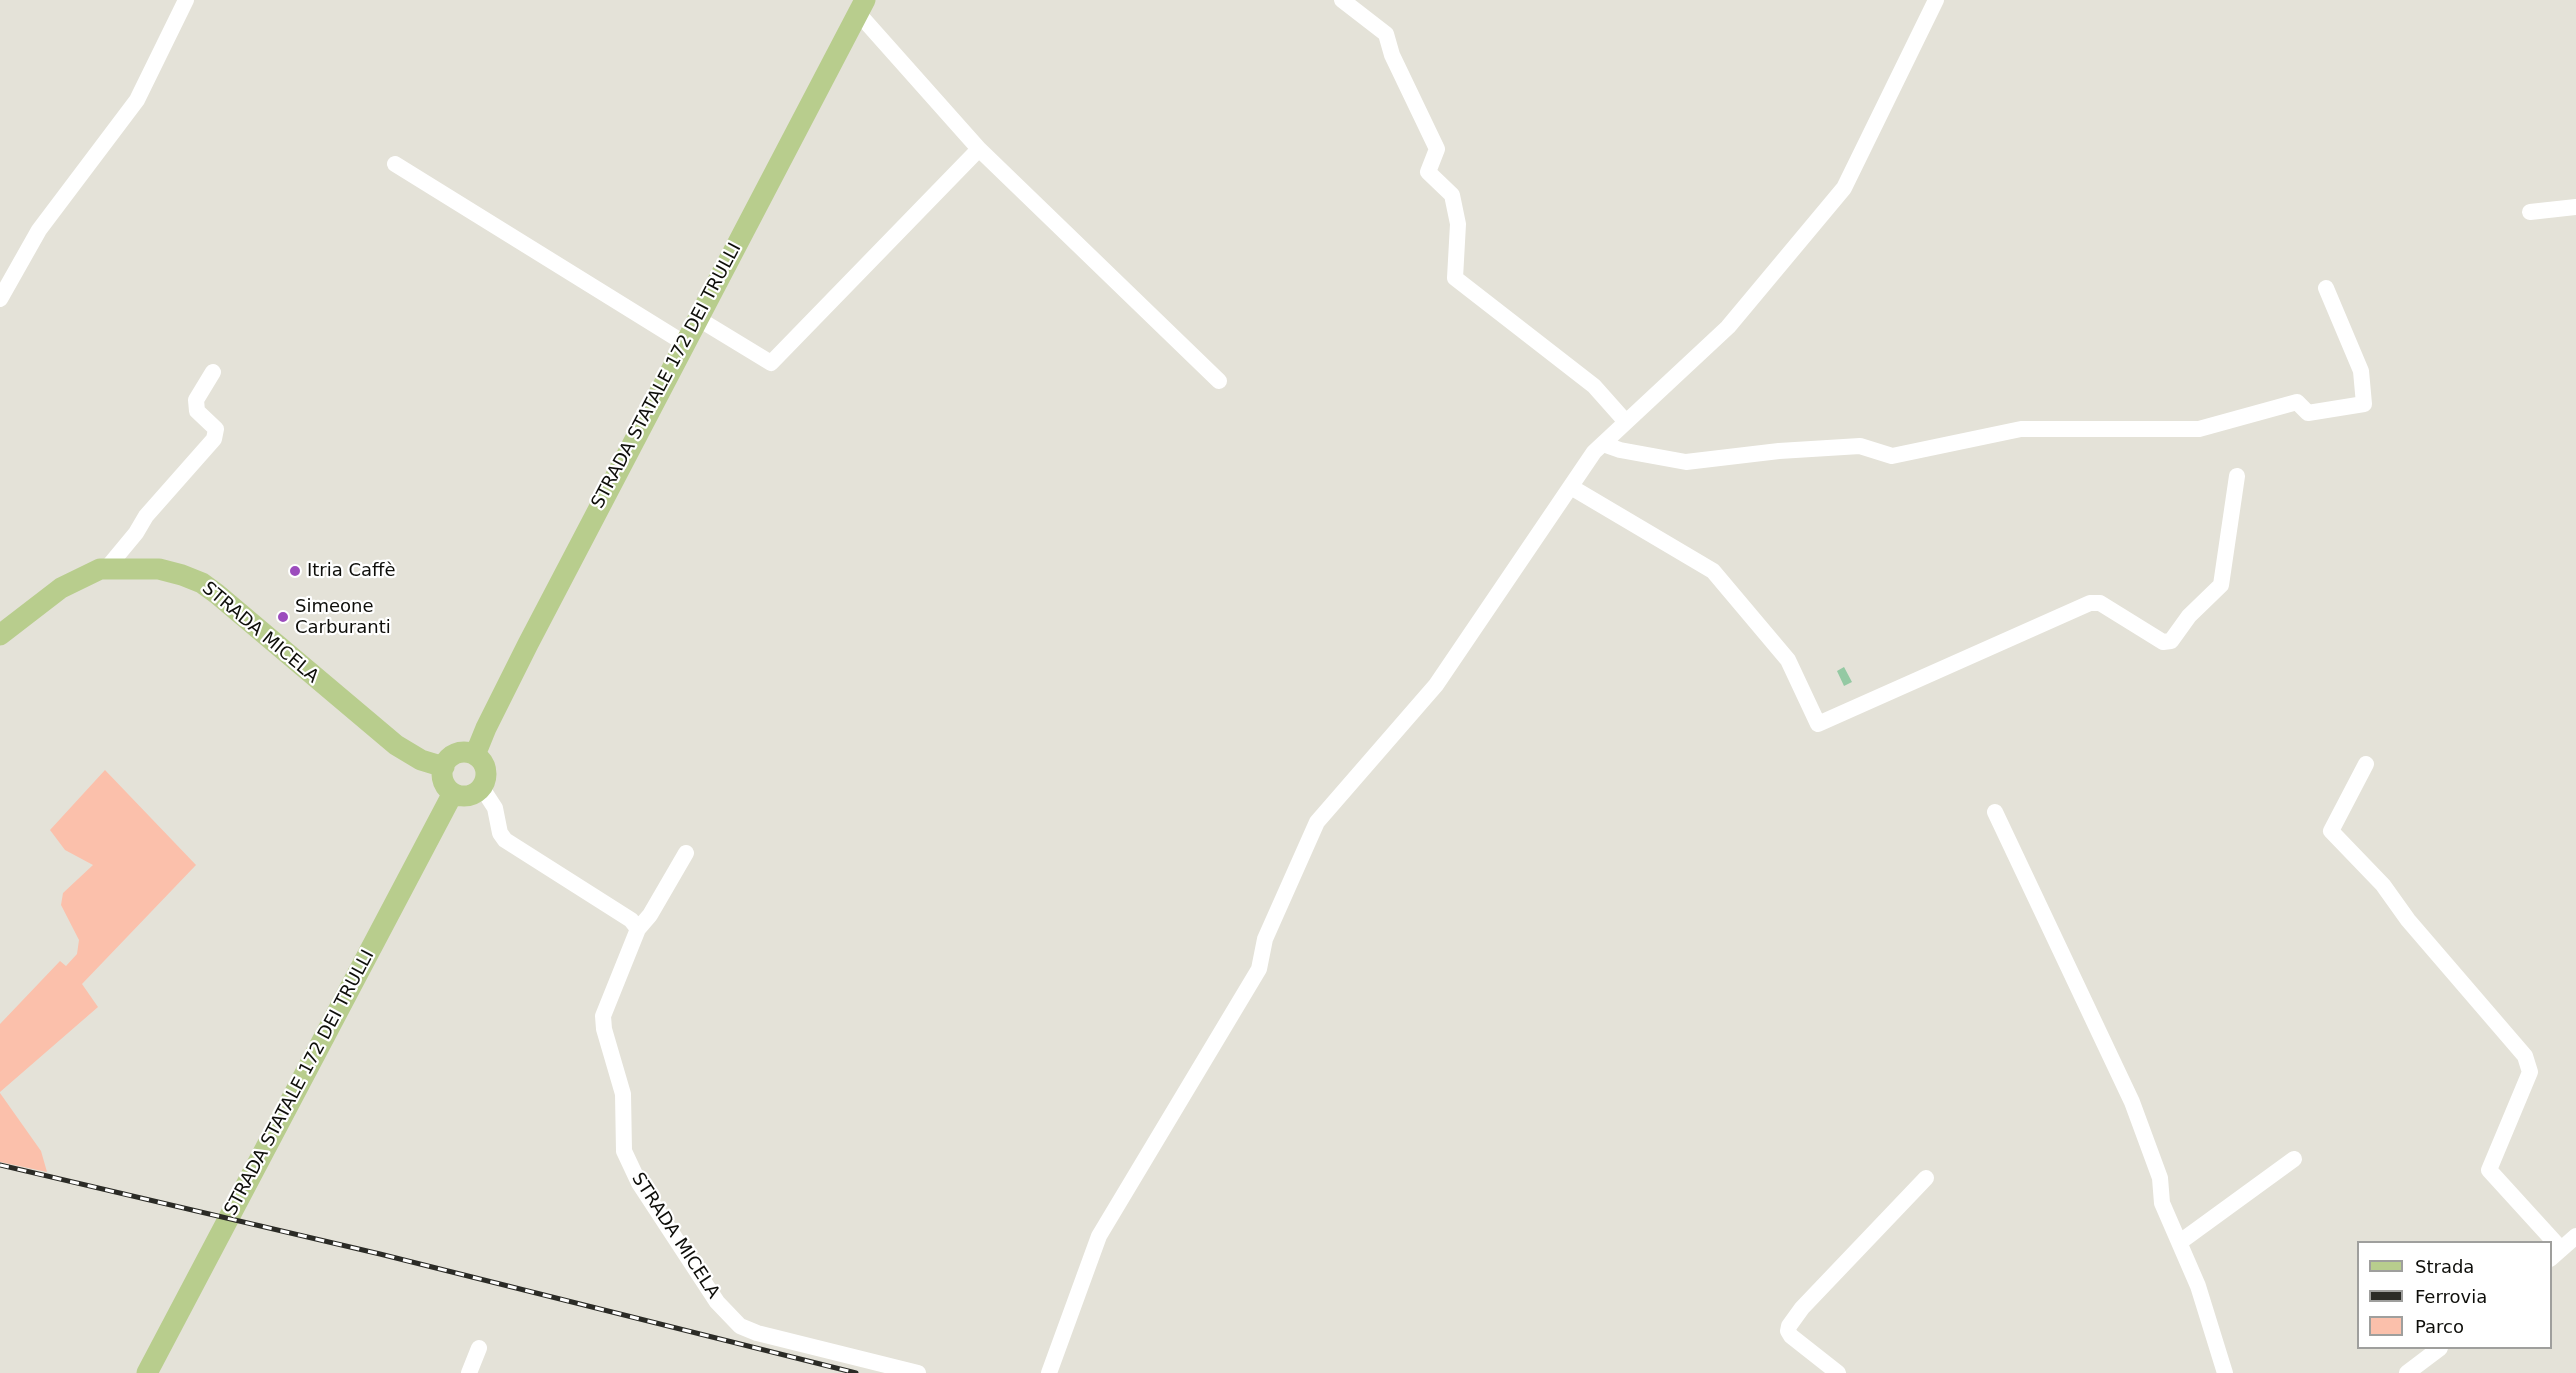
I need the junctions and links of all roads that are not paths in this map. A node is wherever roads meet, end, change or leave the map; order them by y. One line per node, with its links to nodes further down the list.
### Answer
1 (186, 0): 10 (street)
2 (1342, 0): 15 (street)
3 (1936, 0): 15 (street)
4 (861, 4): 5 (street); 11 (main road, STRADA STATALE 172 DEI TRULLI)
5 (979, 149): 11 (street); 14 (street)
6 (395, 165): 12 (street)
7 (2576, 207): 8 (street)
8 (2530, 212)
9 (2326, 288): 16 (street)
10 (0, 298)
11 (697, 318): 12 (main road, STRADA STATALE 172 DEI TRULLI)
12 (684, 343): 21 (main road, STRADA STATALE 172 DEI TRULLI)
13 (213, 372): 19 (street)
14 (1219, 381)
15 (1626, 422): 16 (street)
16 (1603, 444): 18 (street)
17 (2237, 476): 18 (street)
18 (1570, 487): 40 (street)
19 (107, 568): 20 (main road, STRADA MICELA); 23 (main road, STRADA MICELA)
20 (0, 635)
21 (475, 755): 23 (main road); 24 (main road)
22 (2366, 764): 32 (street)
23 (444, 767): 25 (main road)
24 (482, 788): 25 (main road); 28 (street)
25 (453, 793): 37 (main road, STRADA STATALE 172 DEI TRULLI)
26 (1995, 812): 33 (street)
27 (686, 853): 28 (street, STRADA MICELA)
28 (638, 929): 39 (street, STRADA MICELA)
29 (2294, 1159): 33 (street)
30 (1926, 1178): 41 (street)
31 (2576, 1236): 34 (street)
32 (2546, 1241)
33 (2180, 1242): 42 (street)
34 (2556, 1254)
35 (479, 1347): 38 (street)
36 (2437, 1349): 43 (street)
37 (147, 1373)
38 (470, 1373)
39 (918, 1373)
40 (1049, 1373)
41 (1838, 1373)
42 (2225, 1373)
43 (2407, 1373)

